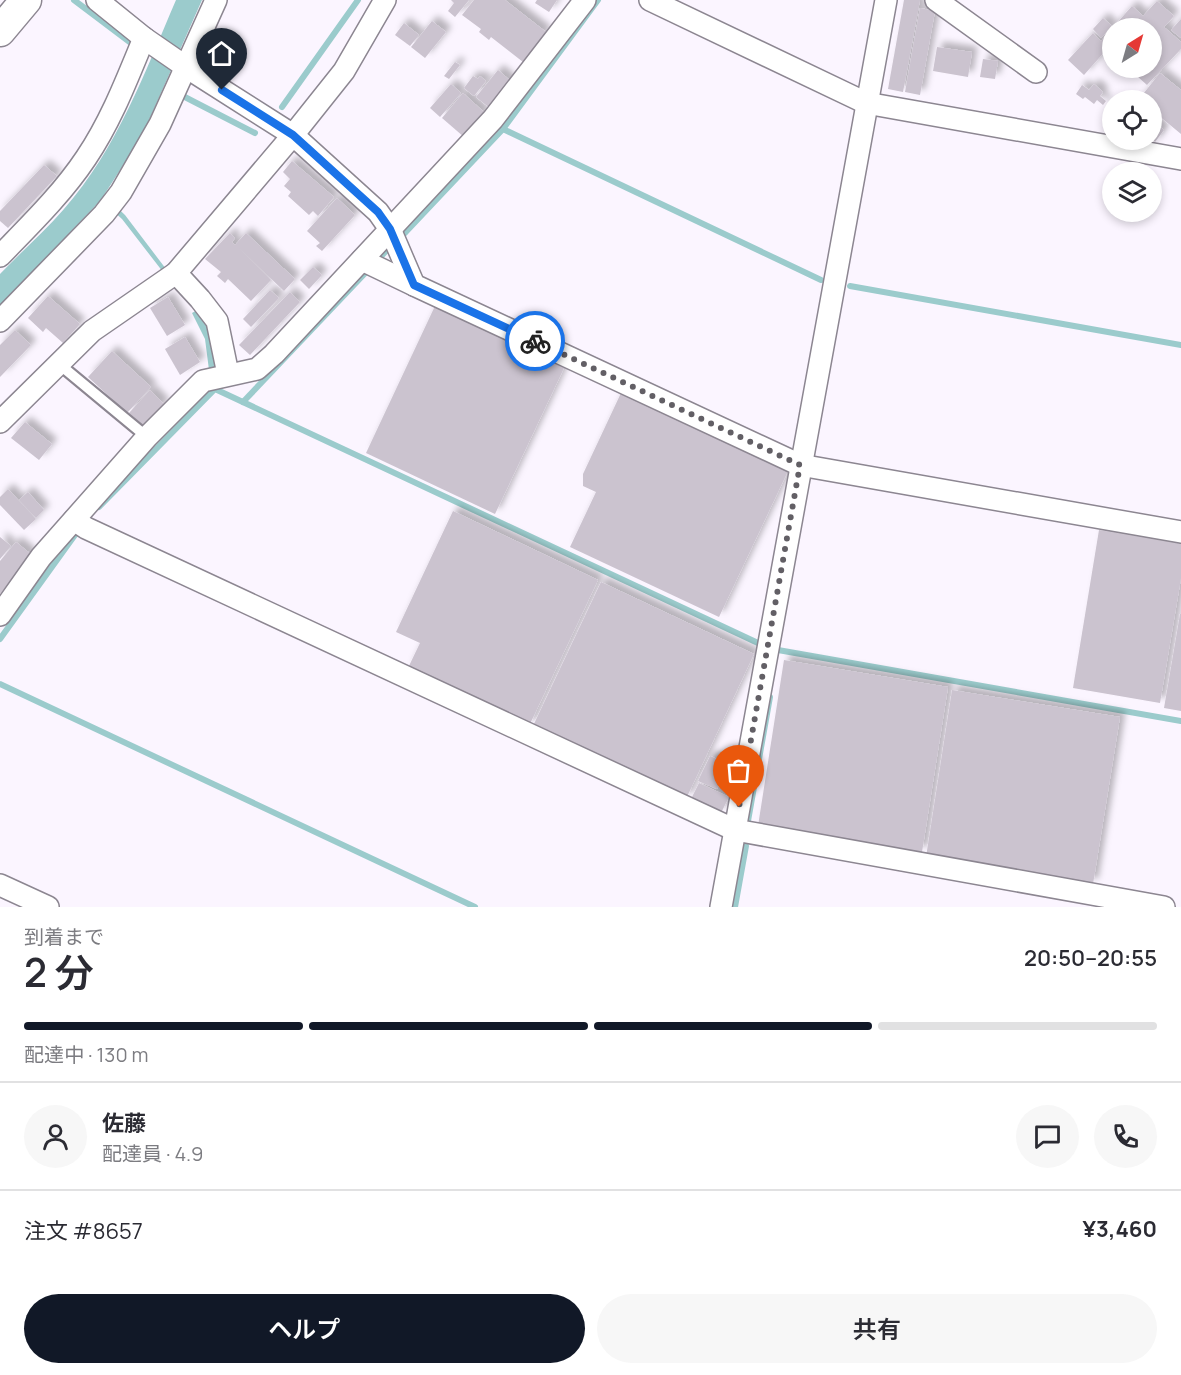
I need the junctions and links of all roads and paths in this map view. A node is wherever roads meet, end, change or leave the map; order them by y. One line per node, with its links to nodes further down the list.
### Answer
1 (26, 0): 9 (main road)
2 (97, 0): 10 (street)
3 (216, 0): 11 (street)
4 (385, 0): 14 (street)
5 (585, 0): 16 (street)
6 (650, 0): 13 (street)
7 (886, 0): 13 (street)
8 (936, 0): 12 (street)
9 (0, 31)
10 (147, 39): 11 (street); 17 (street)
11 (184, 65): 14 (street); 21 (street)
12 (1036, 72)
13 (866, 103): 15 (street); 26 (street)
14 (293, 135): 16 (street); 19 (street)
15 (1181, 159)
16 (390, 229): 18 (street); 20 (street)
17 (0, 256)
18 (369, 263): 20 (street); 23 (street)
19 (176, 273): 22 (street); 23 (street)
20 (414, 285): 26 (street)
21 (0, 321)
22 (59, 364): 24 (street); 25 (lane)
23 (228, 374): 25 (street)
24 (0, 422)
25 (147, 437): 27 (street)
26 (800, 465): 28 (street); 30 (street)
27 (80, 524): 29 (street); 30 (street)
28 (1181, 532)
29 (0, 615)
30 (735, 830): 33 (street); 34 (street)
31 (0, 885): 32 (street)
32 (48, 907)
33 (721, 907)
34 (1164, 907)

